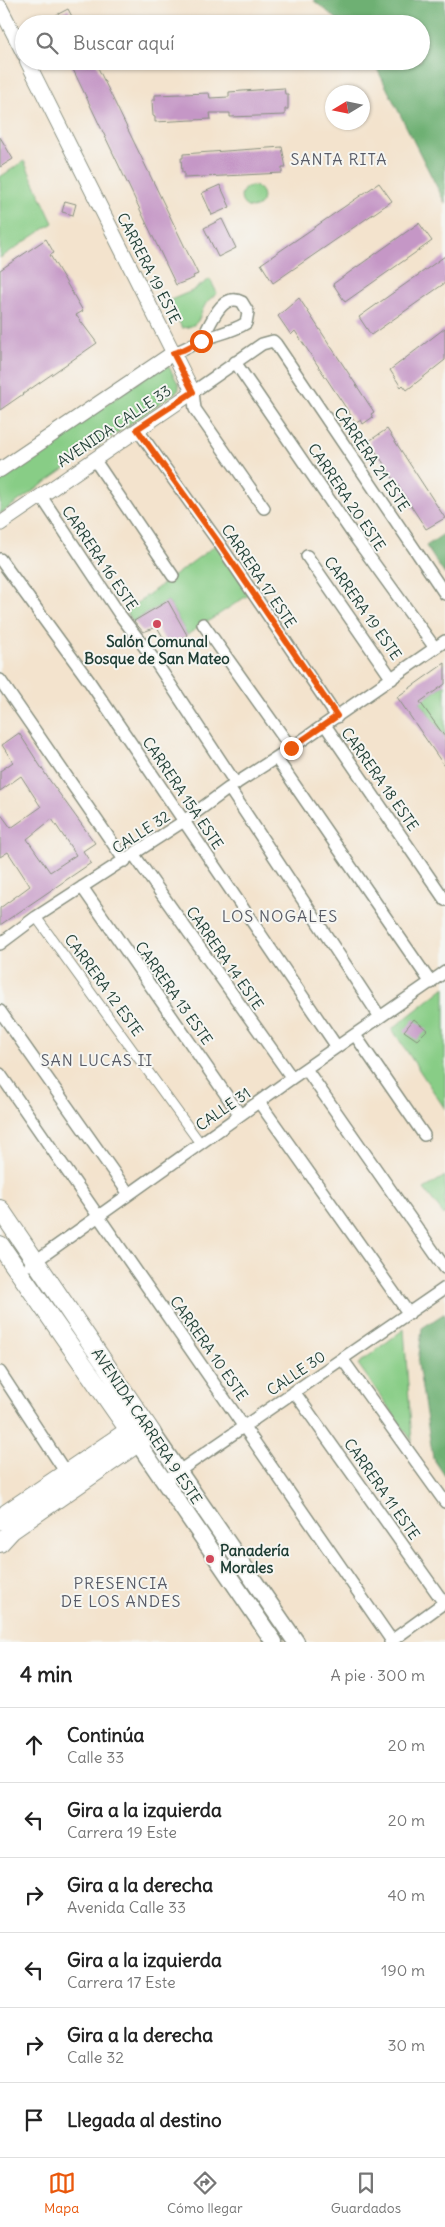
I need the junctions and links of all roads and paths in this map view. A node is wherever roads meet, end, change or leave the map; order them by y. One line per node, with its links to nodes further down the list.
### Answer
1 (3, 0): 2 (street)
2 (0, 6): 3 (street)
3 (15, 36)
4 (32, 70): 7 (street, CARRERA 19 ESTE)
5 (201, 341): 7 (street)
6 (273, 342): 8 (street, AVENIDA CALLE 33); 19 (street, CARRERA 21 ESTE)
7 (173, 353): 9 (street, CARRERA 19 ESTE); 12 (street, AVENIDA CALLE 33)
8 (236, 362): 9 (street, AVENIDA CALLE 33); 21 (street, CARRERA 20 ESTE)
9 (193, 392): 10 (street, AVENIDA CALLE 33); 14 (street, CARRERA 19 ESTE)
10 (137, 429): 11 (street, AVENIDA CALLE 33); 24 (street, CARRERA 17 ESTE)
11 (94, 459): 13 (street, AVENIDA CALLE 33); 18 (street)
12 (0, 470)
13 (40, 496): 15 (street, AVENIDA CALLE 33); 28 (street, CARRERA 16 ESTE)
14 (264, 508)
15 (0, 524)
16 (308, 556): 22 (street, CARRERA 19 ESTE)
17 (0, 559): 29 (street, CARRERA 15A ESTE)
18 (173, 576)
19 (445, 594)
20 (204, 624): 26 (street)
21 (440, 645): 22 (street, CALLE 32)
22 (392, 679): 24 (street, CALLE 32)
23 (0, 680): 30 (street, CARRERA 14 ESTE)
24 (337, 716): 25 (street, CALLE 32)
25 (325, 725): 26 (street, CALLE 32); 32 (street, CARRERA 18 ESTE)
26 (291, 748): 27 (street, CALLE 32)
27 (276, 758): 28 (street, CALLE 32); 36 (street)
28 (233, 786): 29 (street, CALLE 32); 38 (street, CARRERA 16 ESTE)
29 (184, 822): 30 (street, CALLE 32); 40 (street, CARRERA 15A ESTE)
30 (129, 858): 31 (street, CALLE 32); 43 (street, CARRERA 14 ESTE)
31 (82, 887): 33 (street, CALLE 32); 45 (street, CARRERA 13 ESTE)
32 (445, 900)
33 (36, 918): 34 (street, CALLE 32); 47 (street, CARRERA 12 ESTE)
34 (0, 944)
35 (445, 972): 36 (street, CALLE 31)
36 (431, 983): 38 (street, CALLE 31)
37 (0, 1011): 48 (street)
38 (380, 1017): 39 (street, CALLE 31)
39 (355, 1036): 40 (street, CALLE 31); 46 (street)
40 (337, 1048): 41 (street, CALLE 31)
41 (306, 1069): 43 (street, CALLE 31); 53 (street)
42 (0, 1074): 50 (street, CARRERA 10 ESTE)
43 (292, 1078): 44 (street, CALLE 31)
44 (259, 1102): 45 (street, CALLE 31); 56 (street)
45 (240, 1115): 47 (street, CALLE 31)
46 (424, 1135)
47 (200, 1143): 48 (street, CALLE 31)
48 (129, 1194): 50 (street, CALLE 31)
49 (0, 1209): 52 (main road, AVENIDA CARRERA 9 ESTE)
50 (99, 1216): 52 (street, CALLE 31); 61 (street, CARRERA 10 ESTE)
51 (0, 1244): 54 (main road, AVENIDA CARRERA 9 ESTE)
52 (36, 1261): 54 (street, CALLE 31); 60 (main road, AVENIDA CARRERA 9 ESTE)
53 (445, 1268)
54 (19, 1272): 62 (main road, AVENIDA CARRERA 9 ESTE)
55 (445, 1288): 56 (street, CALLE 30)
56 (408, 1314): 57 (street, CALLE 30)
57 (343, 1360): 59 (street, CALLE 30); 66 (street)
58 (0, 1372): 64 (street)
59 (295, 1393): 61 (street, CALLE 30); 69 (street, CARRERA 11 ESTE)
60 (148, 1426): 62 (main road); 63 (main road, AVENIDA CARRERA 9 ESTE)
61 (245, 1426): 63 (street, CALLE 30); 70 (street, CARRERA 10 ESTE)
62 (133, 1437): 64 (main road); 65 (main road, AVENIDA CARRERA 9 ESTE); 68 (main road)
63 (178, 1472): 65 (street, CALLE 30); 72 (main road, AVENIDA CARRERA 9 ESTE)
64 (66, 1473): 67 (main road)
65 (163, 1482): 71 (main road, AVENIDA CARRERA 9 ESTE)
66 (445, 1502)
67 (2, 1512)
68 (0, 1542)
69 (444, 1602): 70 (street)
70 (391, 1641)
71 (274, 1642)
72 (296, 1642)

